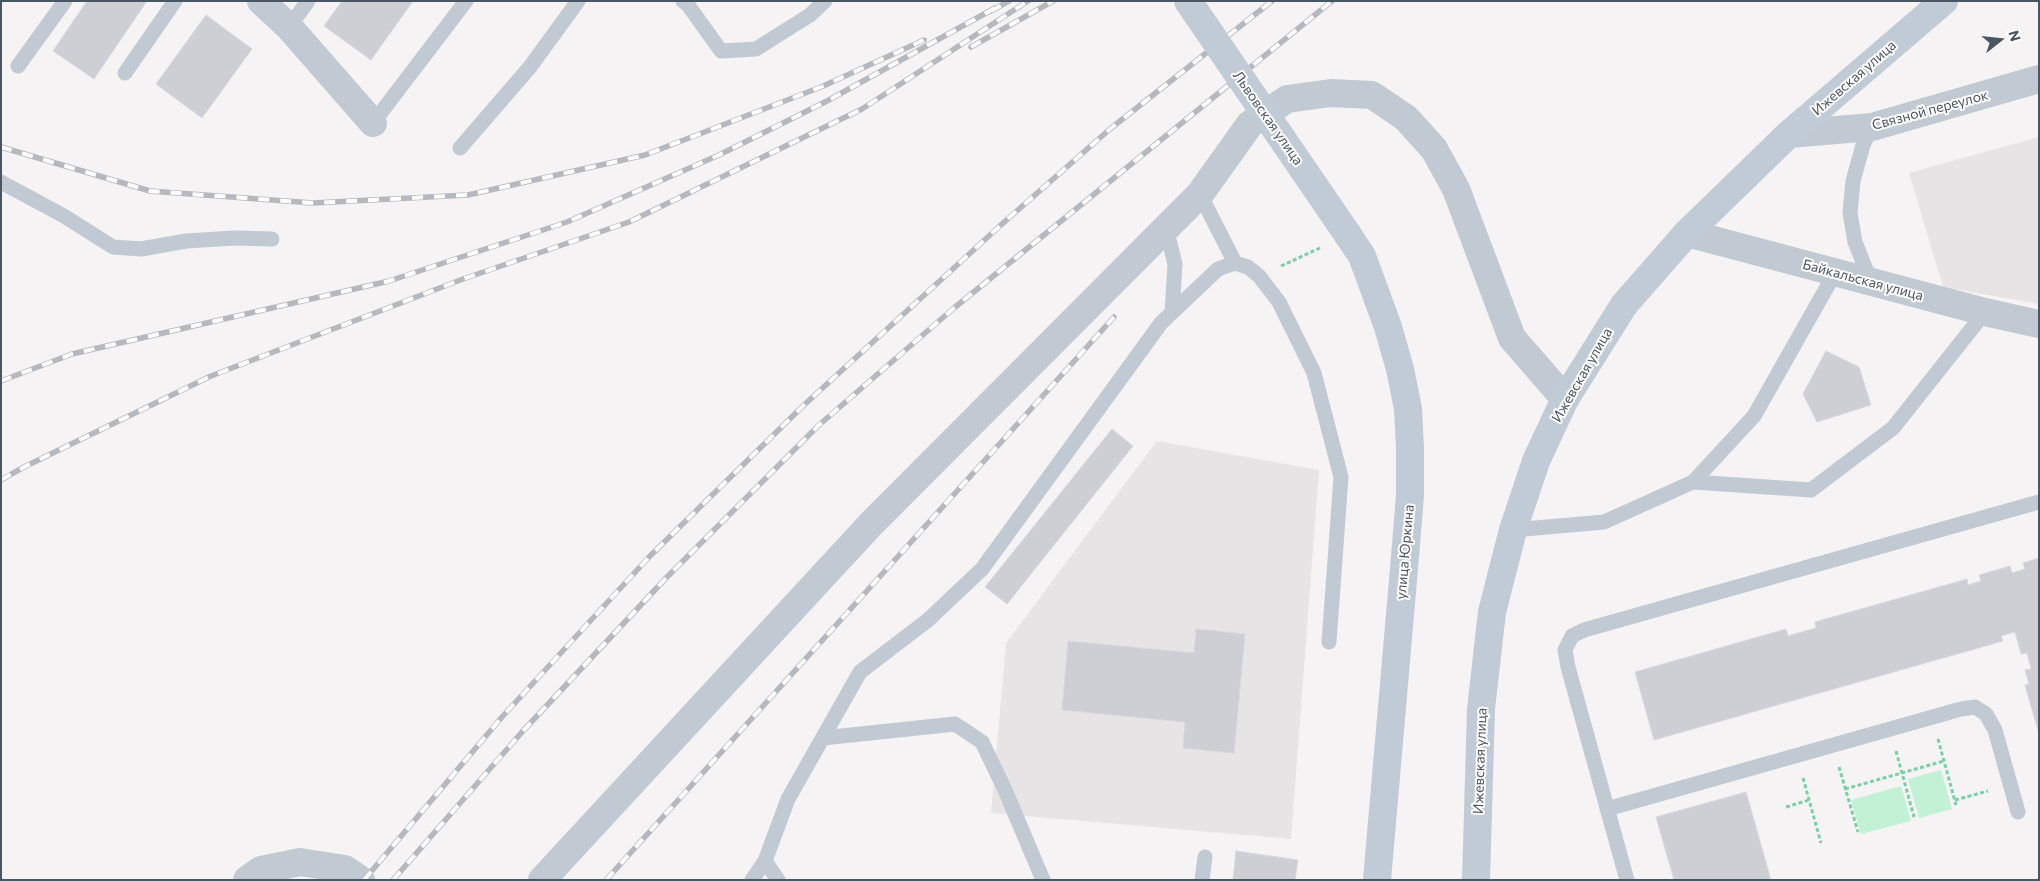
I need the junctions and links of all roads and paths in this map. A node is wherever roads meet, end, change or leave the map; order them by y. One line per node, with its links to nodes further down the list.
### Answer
1 (65, 1): 12 (lane)
2 (175, 1): 13 (lane)
3 (261, 1): 11 (street)
4 (308, 1): 11 (lane)
5 (466, 1): 15 (lane)
6 (578, 1): 18 (lane)
7 (683, 1): 8 (lane)
8 (825, 1)
9 (1188, 1): 23 (street, Львовская улица, bridge)
10 (1944, 1): 17 (street, Ижевская улица)
11 (289, 27): 15 (street)
12 (18, 66)
13 (125, 73)
14 (2039, 79): 16 (street, Связной переулок)
15 (373, 123)
16 (1872, 127): 17 (street, Связной переулок); 28 (lane)
17 (1789, 134): 22 (street, Ижевская улица)
18 (460, 148)
19 (1, 182): 24 (lane)
20 (1200, 194): 21 (street); 25 (lane); 32 (street)
21 (1166, 228): 30 (lane); 59 (street)
22 (1687, 234): 26 (street, Байкальская улица); 32 (street, Ижевская улица)
23 (1348, 235): 27 (path); 64 (street, улица Юркина)
24 (272, 239)
25 (1235, 263): 27 (lane); 30 (lane)
26 (1835, 273): 28 (street, Байкальская улица); 33 (lane)
27 (1259, 276): 36 (lane)
28 (1871, 282): 29 (street, Байкальская улица)
29 (1985, 312): 31 (street, Байкальская улица); 33 (lane)
30 (1172, 313): 39 (lane)
31 (2039, 324)
32 (1565, 398): 35 (street, Ижевская улица)
33 (1693, 482): 35 (lane)
34 (2039, 502): 50 (lane)
35 (1513, 530): 65 (street, Ижевская улица)
36 (1329, 642)
37 (1932, 717): 38 (lane); 42 (path); 44 (lane)
38 (1890, 729): 40 (lane); 43 (path)
39 (823, 738): 56 (lane); 62 (lane)
40 (1833, 745): 41 (lane); 45 (path)
41 (1797, 755): 46 (path); 50 (lane)
42 (1944, 761): 43 (path); 47 (path)
43 (1902, 773): 45 (path); 52 (path)
44 (2010, 784): 47 (path); 51 (lane)
45 (1845, 789): 53 (path)
46 (1809, 800): 49 (path); 54 (path)
47 (1955, 800): 48 (path)
48 (1956, 805)
49 (1786, 807)
50 (1607, 809): 66 (lane)
51 (2018, 812)
52 (1914, 817)
53 (1858, 832)
54 (1821, 843)
55 (1205, 857): 63 (lane)
56 (765, 861): 60 (lane); 61 (lane)
57 (247, 880): 58 (street)
58 (361, 880)
59 (542, 880)
60 (752, 880)
61 (778, 880)
62 (1044, 880)
63 (1202, 880)
64 (1378, 880)
65 (1476, 880)
66 (1627, 880)

